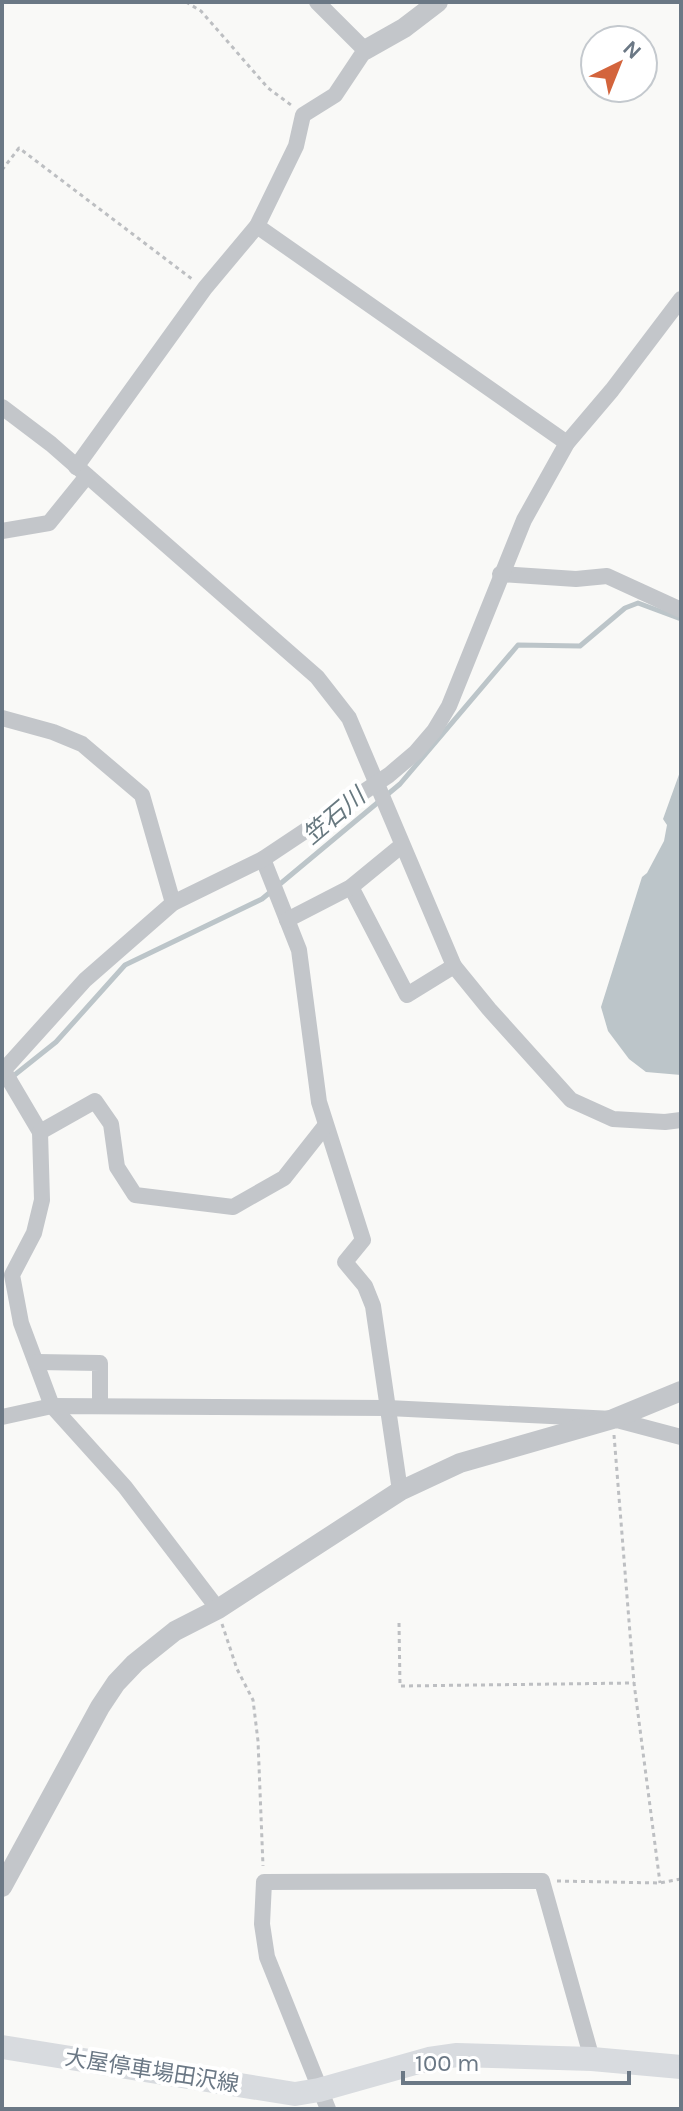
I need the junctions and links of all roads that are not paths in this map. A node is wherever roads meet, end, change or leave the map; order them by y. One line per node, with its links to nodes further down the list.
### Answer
1 (317, 2): 3 (street)
2 (438, 2): 3 (street)
3 (365, 50): 4 (street)
4 (257, 226): 7 (street); 8 (street)
5 (681, 299): 7 (street)
6 (2, 407): 8 (street)
7 (567, 443): 10 (street)
8 (81, 472): 9 (street); 13 (street)
9 (2, 531)
10 (500, 574): 11 (street); 13 (street)
11 (681, 610)
12 (2, 718): 17 (street)
13 (375, 784): 14 (street); 15 (street)
14 (401, 846): 16 (street); 19 (street)
15 (263, 859): 17 (street); 18 (street)
16 (351, 887): 18 (street); 19 (street)
17 (173, 903): 20 (street)
18 (287, 920): 22 (street)
19 (454, 966): 21 (street)
20 (3, 1072): 23 (street)
21 (681, 1120)
22 (325, 1126): 23 (street); 28 (street)
23 (40, 1132): 24 (street)
24 (37, 1362): 26 (street); 27 (street)
25 (681, 1391): 30 (street)
26 (52, 1406): 27 (street); 29 (street); 33 (street)
27 (100, 1406): 28 (street)
28 (388, 1408): 30 (street); 32 (street)
29 (2, 1417)
30 (613, 1419): 31 (street); 32 (street)
31 (681, 1437)
32 (400, 1491): 33 (street)
33 (218, 1609): 34 (street)
34 (2, 1887)
35 (2, 2047): 38 (main road, 大屋停車場田沢線)
36 (592, 2059): 37 (main road, 大屋停車場田沢線); 38 (main road, 大屋停車場田沢線); 38 (street)
37 (681, 2067)
38 (324, 2100)

